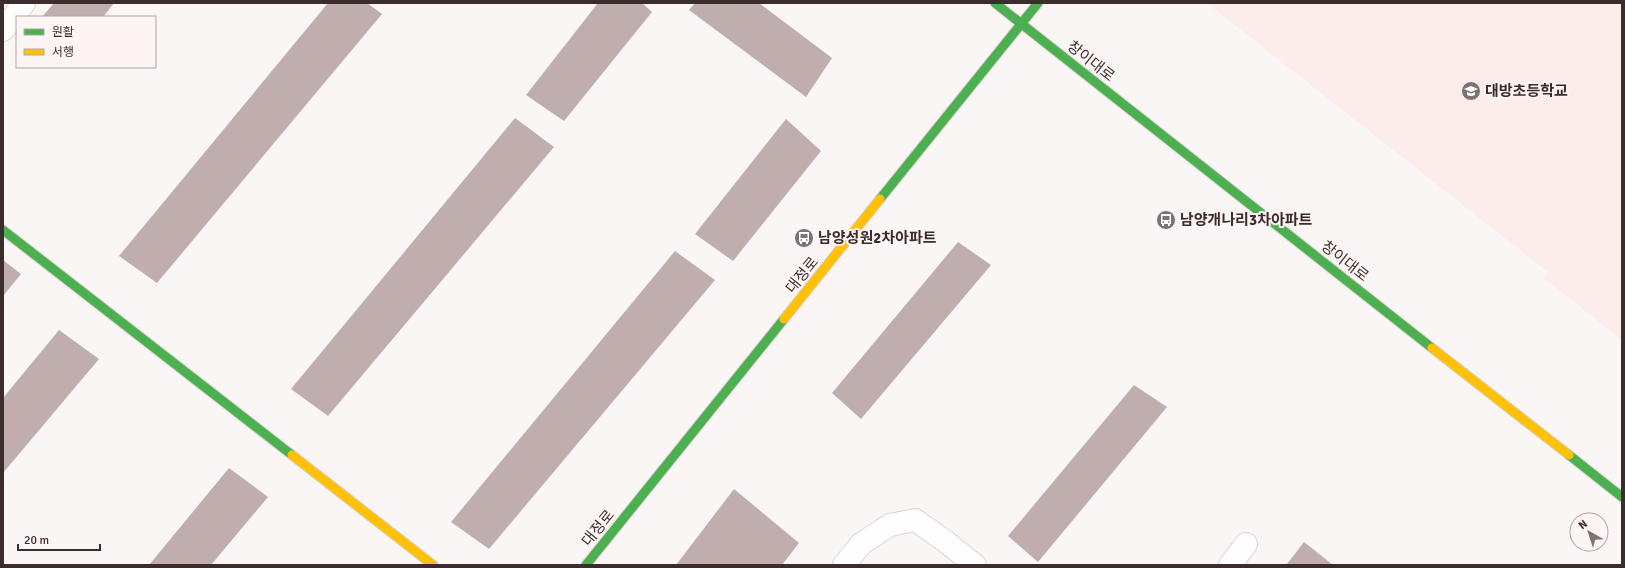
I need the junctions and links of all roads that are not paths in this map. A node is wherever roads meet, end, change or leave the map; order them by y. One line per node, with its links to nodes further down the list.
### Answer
1 (24, 3): 5 (street)
2 (995, 3): 4 (street, 창이대로)
3 (1038, 3): 4 (street, 대정로)
4 (1022, 24): 7 (street, 창이대로); 10 (street, 대정로)
5 (3, 30)
6 (3, 230): 9 (street)
7 (1622, 497)
8 (1246, 544): 13 (street)
9 (433, 565)
10 (586, 565)
11 (844, 565): 12 (street)
12 (975, 565)
13 (1230, 565)

